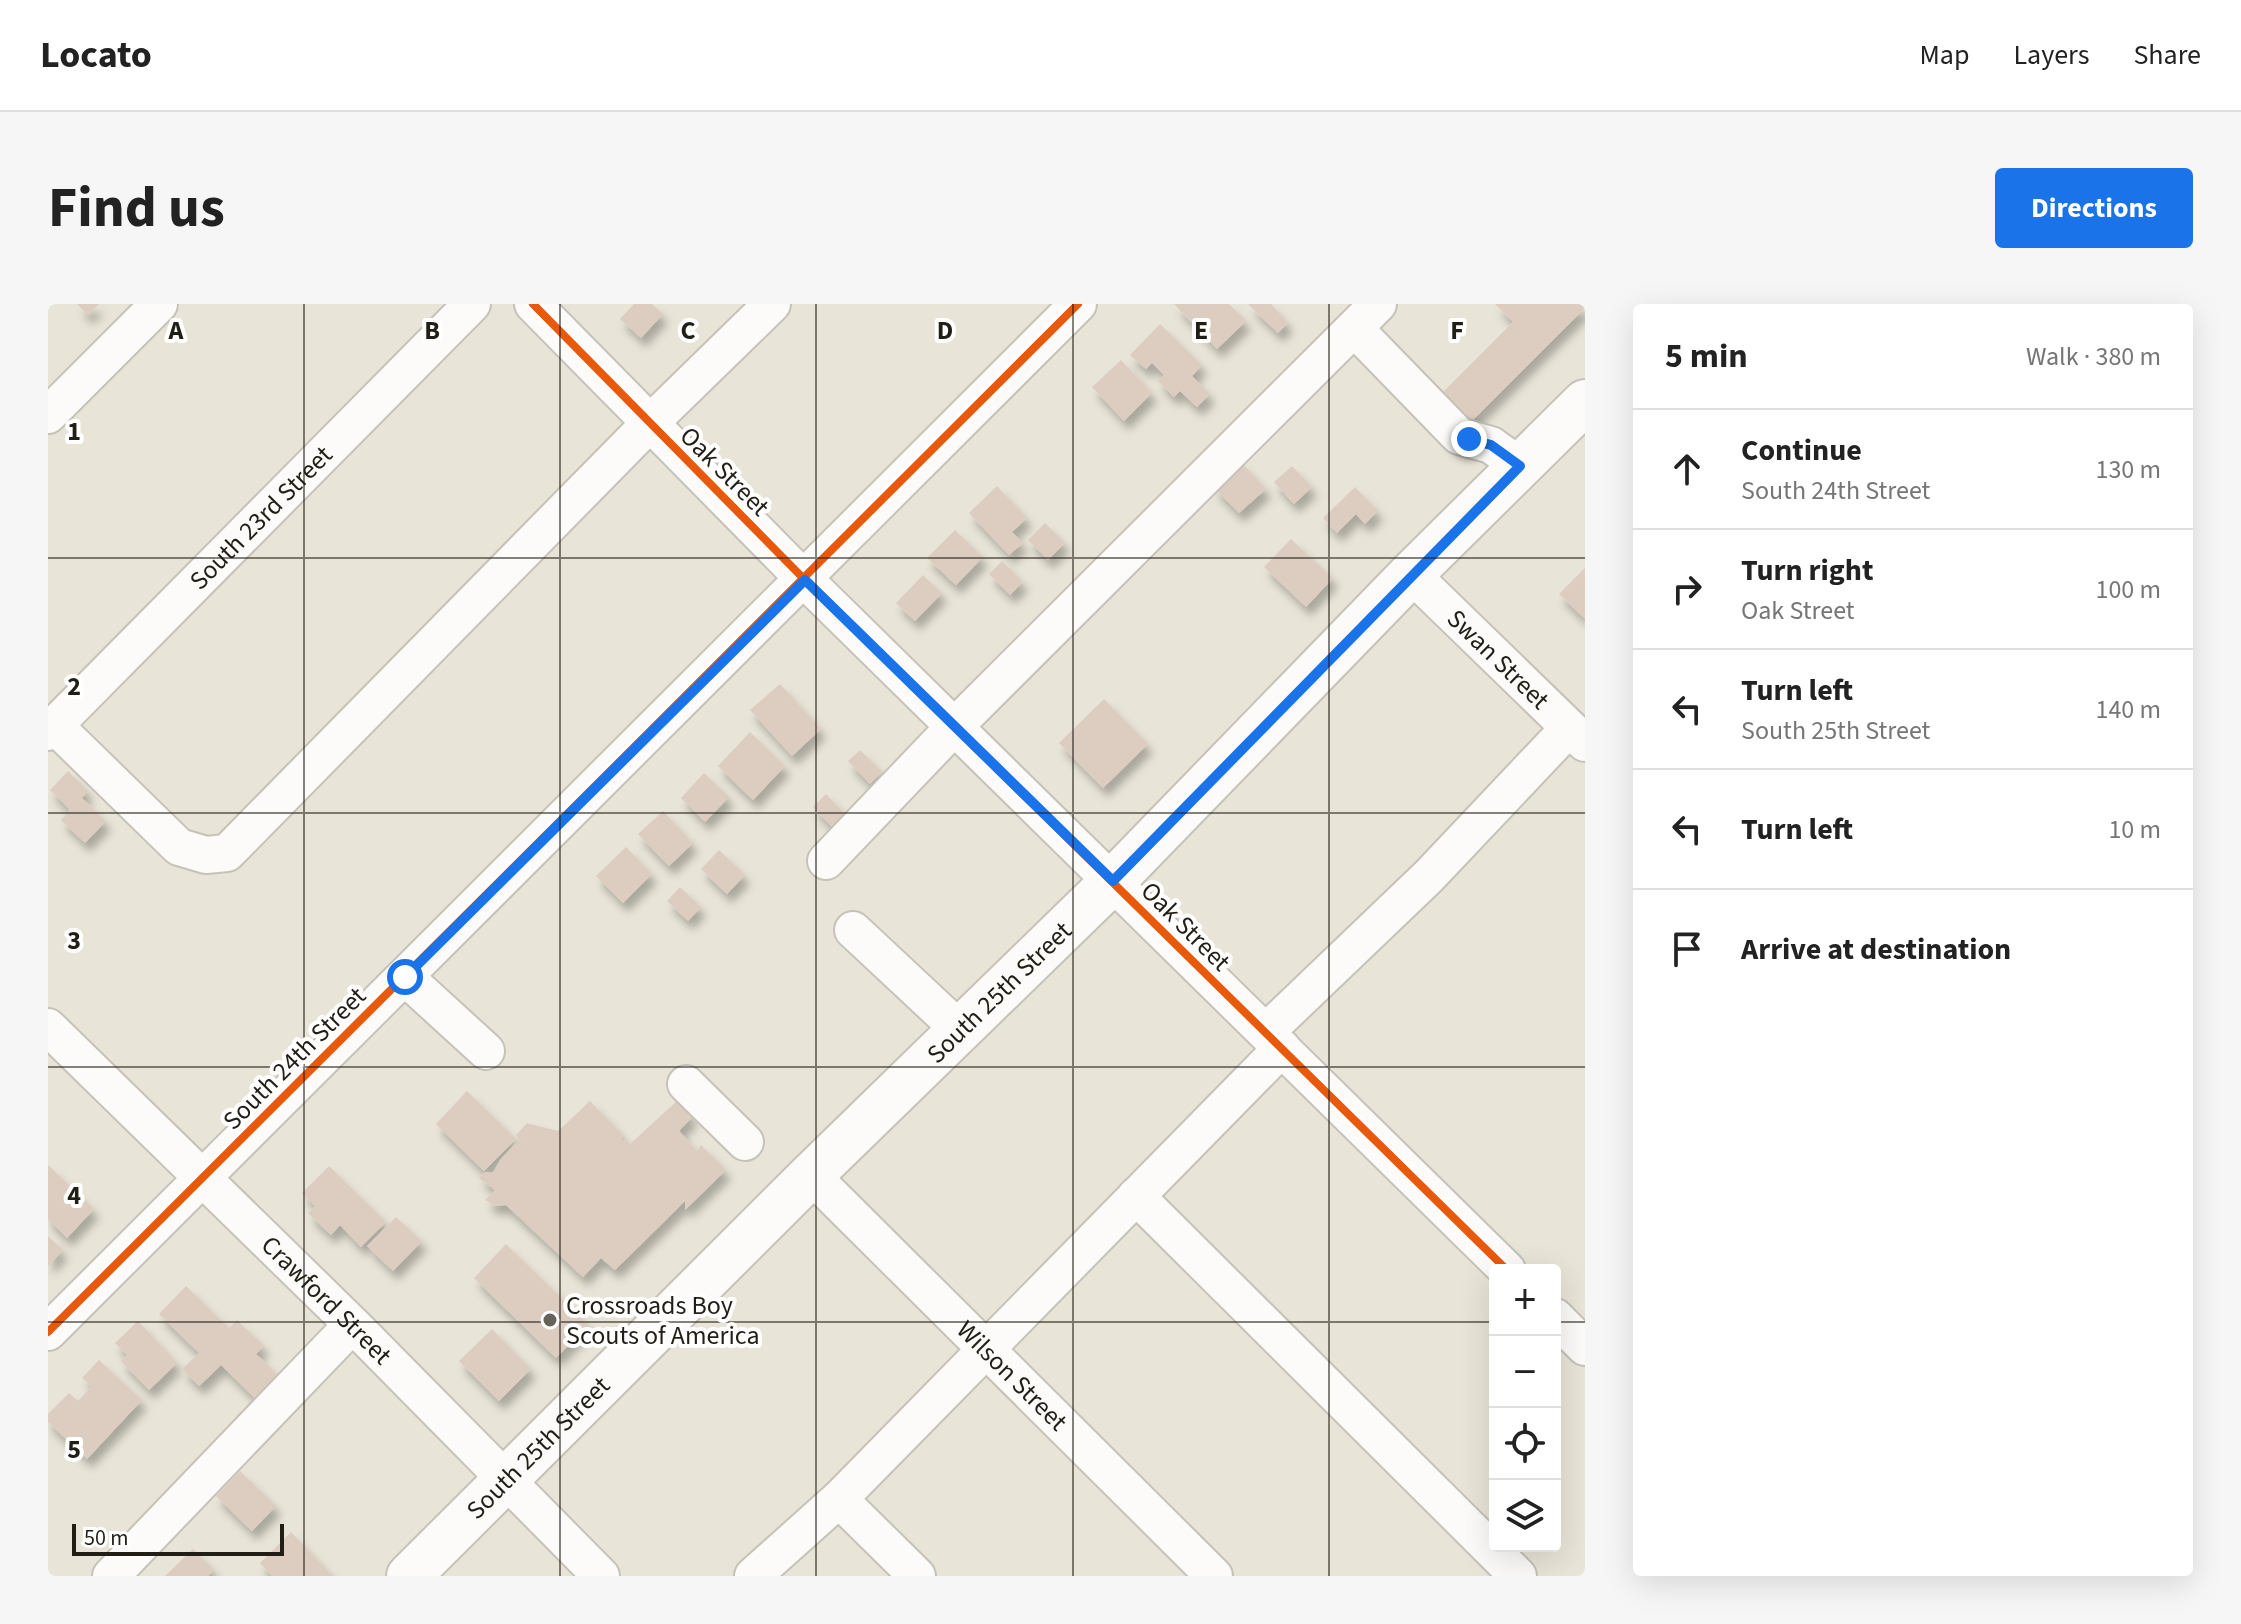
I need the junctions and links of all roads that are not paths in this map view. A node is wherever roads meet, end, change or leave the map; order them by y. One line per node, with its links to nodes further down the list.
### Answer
1 (159, 304): 8 (street)
2 (472, 304): 14 (street, South 23rd Street)
3 (533, 304): 9 (street, Oak Street)
4 (772, 304): 9 (street)
5 (1078, 304): 12 (street, South 24th Street)
6 (1366, 317): 10 (street); 13 (street)
7 (1585, 402): 10 (main road, South 25th Street)
8 (48, 415)
9 (650, 423): 12 (street, Oak Street); 14 (street)
10 (1520, 466): 11 (main road, South 25th Street)
11 (1411, 574): 15 (street, Swan Street); 17 (main road, South 25th Street)
12 (805, 580): 13 (street, Oak Street); 19 (street, South 24th Street)
13 (955, 726): 16 (street); 17 (street, Oak Street)
14 (51, 729)
15 (1577, 736): 22 (street)
16 (826, 861)
17 (1113, 881): 21 (main road, South 25th Street); 22 (street, Oak Street)
18 (853, 930): 21 (street)
19 (405, 977): 23 (street); 27 (street, South 24th Street)
20 (49, 1030): 27 (street, Crawford Street)
21 (960, 1030): 26 (main road, South 25th Street)
22 (1274, 1040): 28 (street); 29 (street, Oak Street)
23 (486, 1051)
24 (686, 1084): 25 (street)
25 (745, 1142)
26 (811, 1175): 34 (street, Wilson Street); 35 (main road, South 25th Street)
27 (201, 1179): 31 (street, Crawford Street); 32 (street, South 24th Street)
28 (1136, 1196): 34 (street); 43 (street)
29 (1501, 1264)
30 (1561, 1323): 33 (street)
31 (352, 1325): 35 (street, Crawford Street); 37 (street)
32 (48, 1332)
33 (1585, 1347)
34 (985, 1348): 36 (street); 42 (street, Wilson Street)
35 (504, 1480): 38 (main road, South 25th Street); 39 (street, Crawford Street)
36 (839, 1499): 40 (street); 41 (street)
37 (111, 1576)
38 (409, 1576)
39 (601, 1576)
40 (753, 1576)
41 (917, 1576)
42 (1214, 1576)
43 (1518, 1576)

